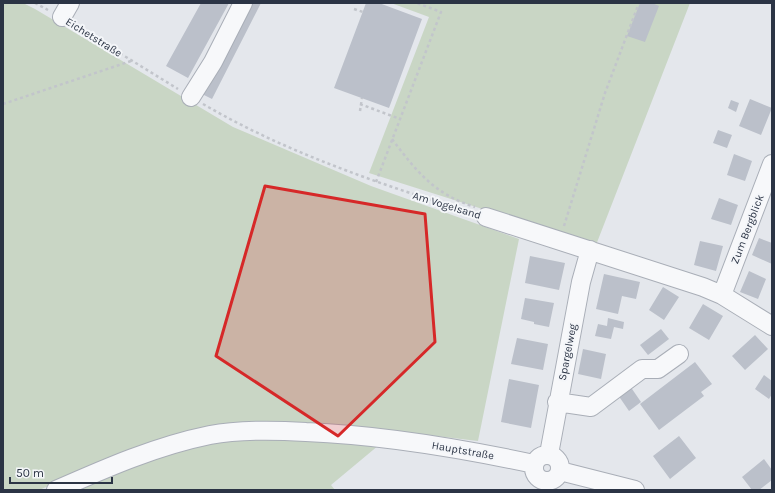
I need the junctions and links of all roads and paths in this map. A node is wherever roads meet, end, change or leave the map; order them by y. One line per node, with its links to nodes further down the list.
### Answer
1 (35, 3): 6 (path, Eichetstraße)
2 (243, 3): 9 (street)
3 (417, 3): 14 (path)
4 (639, 3): 18 (path)
5 (354, 9): 7 (path)
6 (66, 10): 8 (path, Eichetstraße)
7 (363, 12)
8 (132, 61): 9 (path, Am Vogelsand); 11 (path)
9 (191, 97): 16 (path, Am Vogelsand)
10 (362, 98): 12 (path)
11 (3, 104)
12 (360, 104): 13 (path); 14 (path)
13 (360, 111)
14 (400, 119): 16 (path)
15 (772, 164): 20 (street, Zum Bergblick)
16 (376, 182): 17 (path, Am Vogelsand)
17 (486, 217): 18 (street, Am Vogelsand)
18 (560, 239): 19 (street, Am Vogelsand)
19 (590, 250): 20 (street, Am Vogelsand); 23 (street, Spargelweg)
20 (722, 295): 21 (street, Am Vogelsand)
21 (772, 326)
22 (679, 354): 23 (street)
23 (557, 402): 24 (street, Spargelweg)
24 (541, 459): 25 (street); 26 (street); 27 (street, Hauptstraße)
25 (560, 471): 26 (street); 28 (street)
26 (542, 485)
27 (56, 490)
28 (635, 490)

